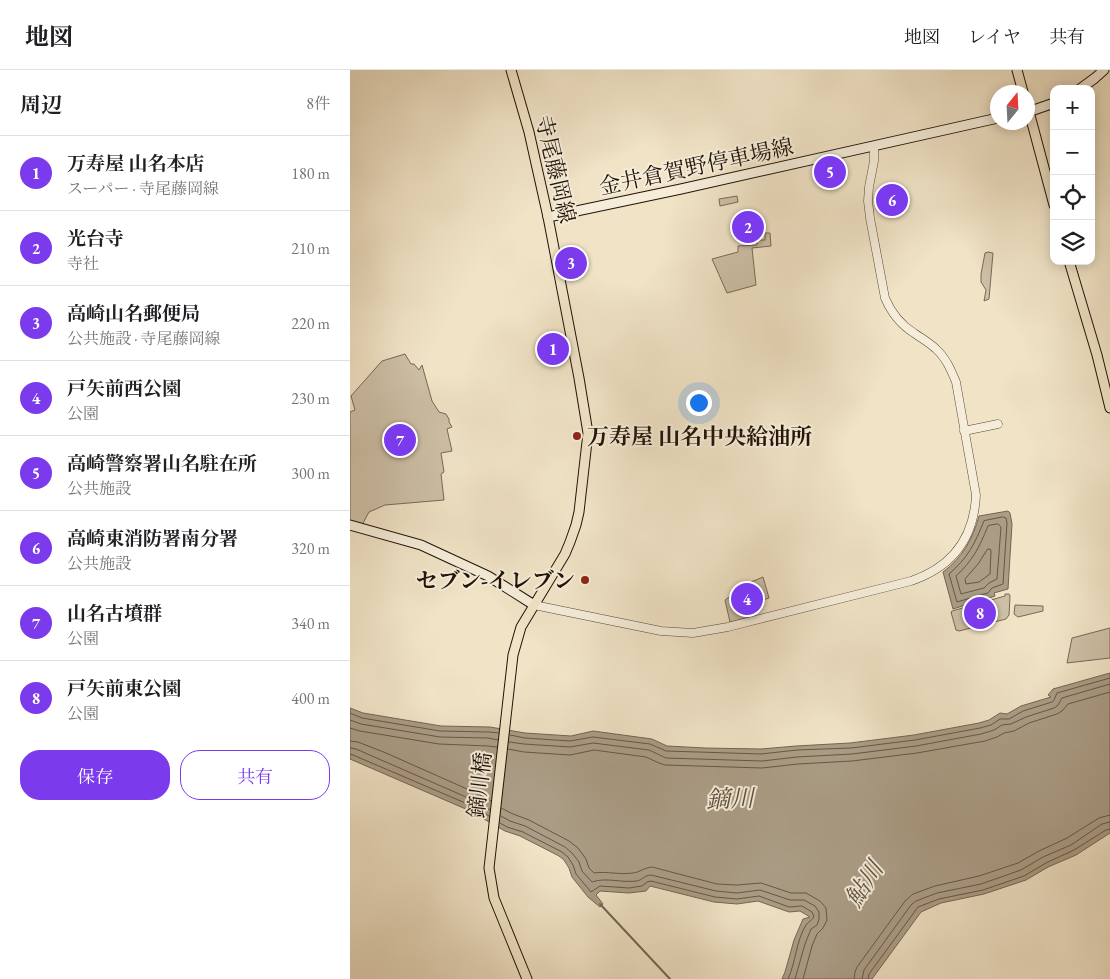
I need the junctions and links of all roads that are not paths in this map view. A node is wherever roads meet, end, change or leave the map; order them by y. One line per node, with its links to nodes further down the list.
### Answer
1 (511, 70): 12 (main road, 寺尾藤岡線)
2 (1017, 70): 4 (main road)
3 (1104, 70): 5 (main road)
4 (1021, 85)
5 (1085, 85)
6 (1050, 104): 7 (main road)
7 (1035, 108)
8 (990, 120): 10 (main road, 金井倉賀野停車場線)
9 (1033, 130): 11 (main road)
10 (874, 147): 12 (main road, 金井倉賀野停車場線); 16 (street)
11 (1050, 190)
12 (548, 217): 18 (main road, 寺尾藤岡線)
13 (1070, 265): 14 (main road)
14 (1110, 408)
15 (998, 424): 16 (street)
16 (964, 431): 18 (street)
17 (350, 525): 18 (main road)
18 (534, 606): 19 (main road, 寺尾藤岡線)
19 (507, 709): 20 (main road, 鏑川橋)
20 (527, 979)

